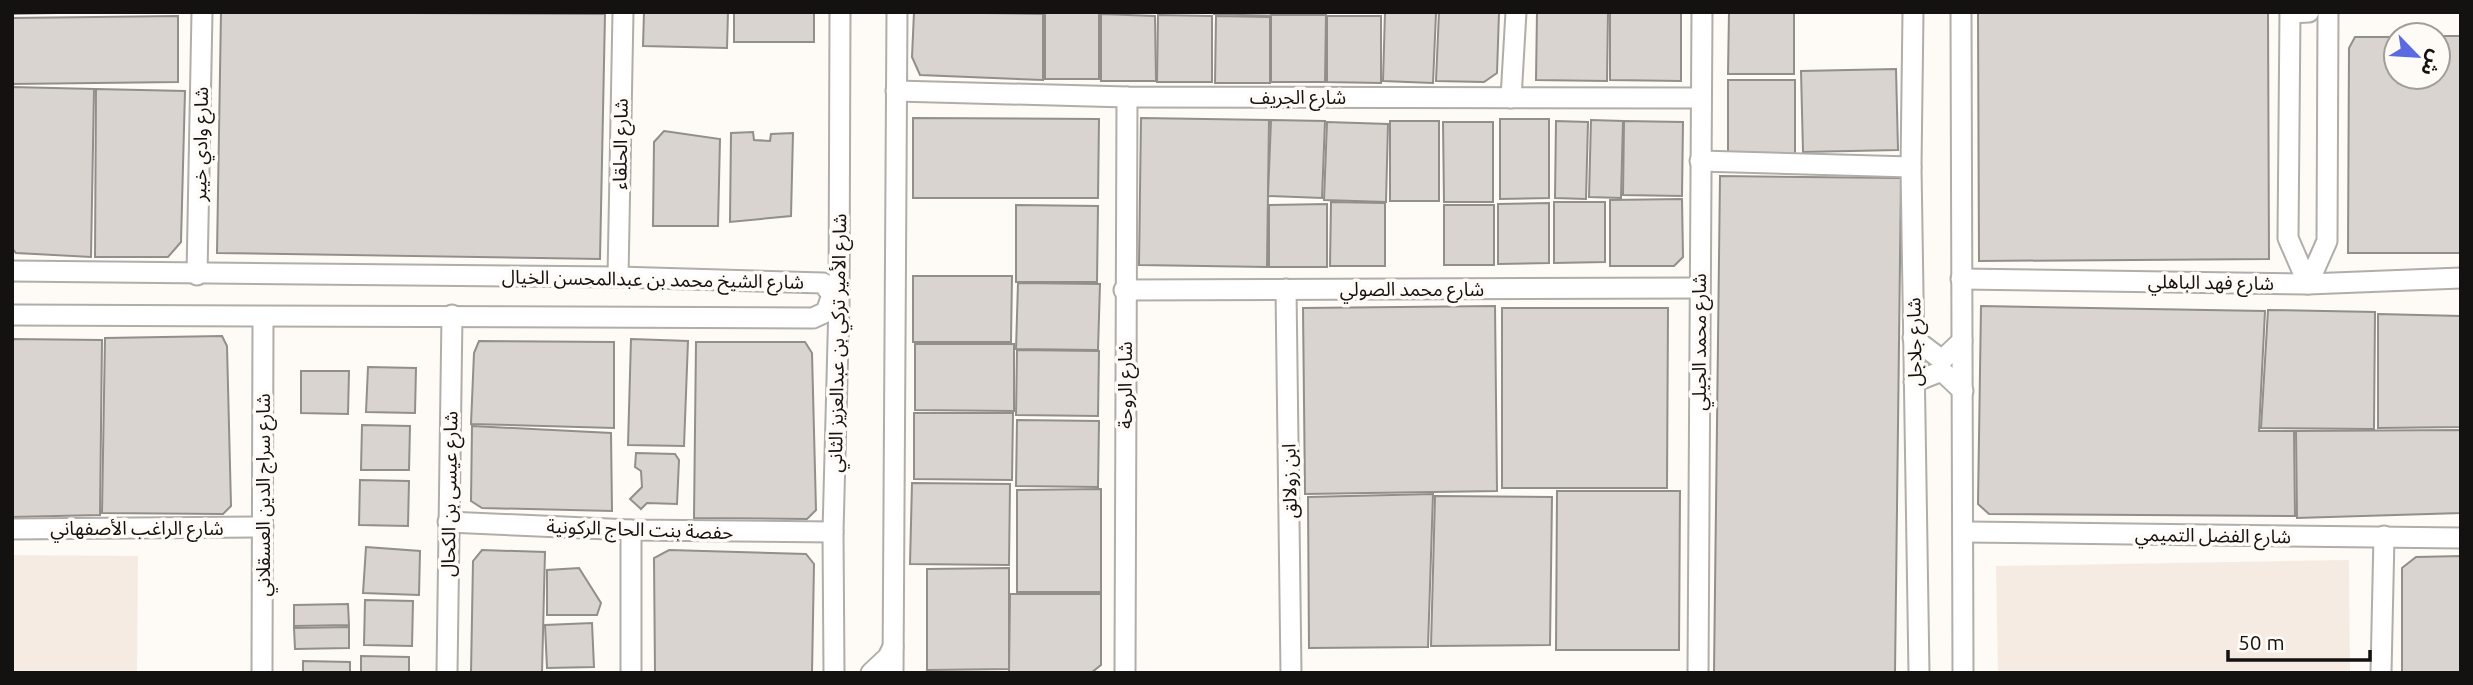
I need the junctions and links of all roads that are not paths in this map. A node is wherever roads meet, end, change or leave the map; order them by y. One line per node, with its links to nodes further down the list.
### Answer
1 (202, 12): 19 (street, شارع وادي خيبر)
2 (623, 12): 20 (street, شارع الحلقاء)
3 (840, 12): 38 (street, شارع الأمير تركي بن عبدالعزيز الثاني)
4 (897, 12): 12 (street)
5 (1516, 12): 14 (street)
6 (1702, 12): 15 (street, شارع محمد الجيلي)
7 (1913, 12): 17 (street, شارع جلاجل)
8 (1961, 12): 22 (street)
9 (2309, 12): 11 (street)
10 (2328, 12): 23 (street)
11 (2290, 13): 23 (street)
12 (896, 91): 13 (street, شارع الجريف); 42 (street)
13 (1127, 97): 14 (street, شارع الجريف); 26 (street, شارع الروحة)
14 (1511, 98): 15 (street, شارع الجريف)
15 (1700, 98): 16 (street, شارع محمد الجيلي)
16 (1700, 161): 17 (street); 24 (street, شارع محمد الجيلي)
17 (1911, 167): 30 (street, شارع جلاجل)
18 (12, 271): 19 (street, شارع الشيخ محمد بن عبدالمحسن الخيال)
19 (197, 275): 20 (street, شارع الشيخ محمد بن عبدالمحسن الخيال)
20 (618, 277): 28 (street, شارع الشيخ محمد بن عبدالمحسن الخيال)
21 (2461, 278): 23 (street, شارع فهد الباهلي)
22 (1961, 279): 23 (street, شارع فهد الباهلي); 31 (street)
23 (2308, 284)
24 (1699, 288): 25 (street, شارع محمد الصولي); 53 (street, شارع محمد الجيلي)
25 (1286, 289): 26 (street, شارع محمد الصولي); 52 (street, ابن زولالق)
26 (1124, 290): 51 (street, شارع الروحة)
27 (12, 315): 29 (street, شارع الشيخ محمد بن عبدالمحسن الخيال)
28 (452, 315): 29 (street, شارع الشيخ محمد بن عبدالمحسن الخيال); 34 (street, شارع عيسى بن الكحال)
29 (263, 318): 35 (street, شارع سراج الدين العسقلاني)
30 (1913, 338): 31 (street); 32 (street, شارع جلاجل)
31 (1962, 341): 33 (street)
32 (1914, 383): 33 (street); 54 (street, شارع جلاجل)
33 (1963, 391): 39 (street)
34 (448, 522): 37 (street, حفصة بنت الحاج الركونية); 45 (street, شارع عيسى بن الكحال)
35 (262, 527): 36 (street, شارع الراغب الأصفهاني); 44 (street, شارع سراج الدين العسقلاني)
36 (12, 529)
37 (631, 530): 38 (street, حفصة بنت الحاج الركونية); 46 (street)
38 (832, 532): 43 (street, شارع الأمير تركي بن عبدالعزيز الثاني)
39 (1965, 532): 40 (street, شارع الفضل التميمي); 55 (street)
40 (2385, 537): 41 (street, شارع الفضل التميمي); 56 (street)
41 (2461, 538)
42 (893, 647): 49 (street); 50 (street)
43 (834, 650): 47 (street, شارع الأمير تركي بن عبدالعزيز الثاني); 48 (street)
44 (262, 673)
45 (447, 673)
46 (631, 673)
47 (834, 673)
48 (851, 673)
49 (871, 673)
50 (893, 673)
51 (1125, 673)
52 (1291, 673)
53 (1698, 673)
54 (1919, 673)
55 (1963, 673)
56 (2381, 673)

